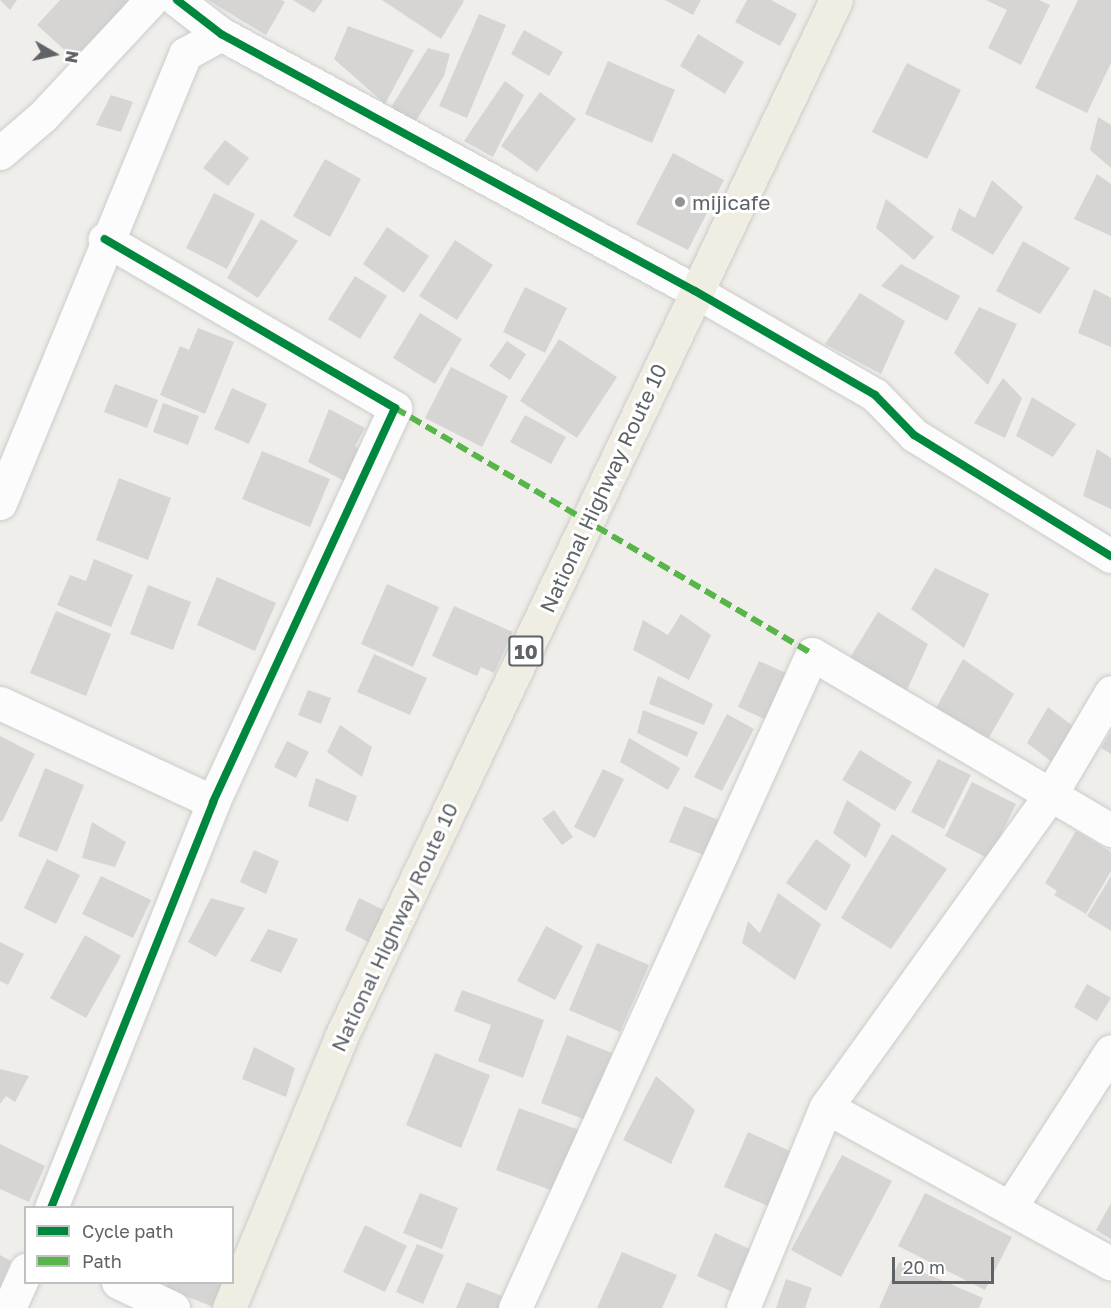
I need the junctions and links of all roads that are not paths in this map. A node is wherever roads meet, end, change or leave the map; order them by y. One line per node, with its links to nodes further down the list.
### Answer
1 (151, 0): 5 (street)
2 (177, 0): 4 (street)
3 (836, 0): 7 (highway, National Highway Route 10 / 10)
4 (221, 34): 6 (street); 7 (street)
5 (0, 153)
6 (105, 239): 8 (street); 13 (street)
7 (695, 291): 9 (street); 24 (highway, National Highway Route 10 / 10)
8 (0, 502)
9 (1111, 556)
10 (1111, 692): 12 (street)
11 (0, 703): 13 (street)
12 (1051, 794): 14 (street); 16 (street); 25 (street)
13 (213, 802): 17 (street)
14 (1111, 830)
15 (1111, 1051): 18 (street)
16 (826, 1107): 18 (street); 26 (street)
17 (52, 1206)
18 (1011, 1206): 19 (street)
19 (1111, 1264)
20 (24, 1274): 22 (street)
21 (122, 1284): 23 (street)
22 (9, 1308)
23 (173, 1308)
24 (229, 1308)
25 (515, 1308)
26 (743, 1308)

